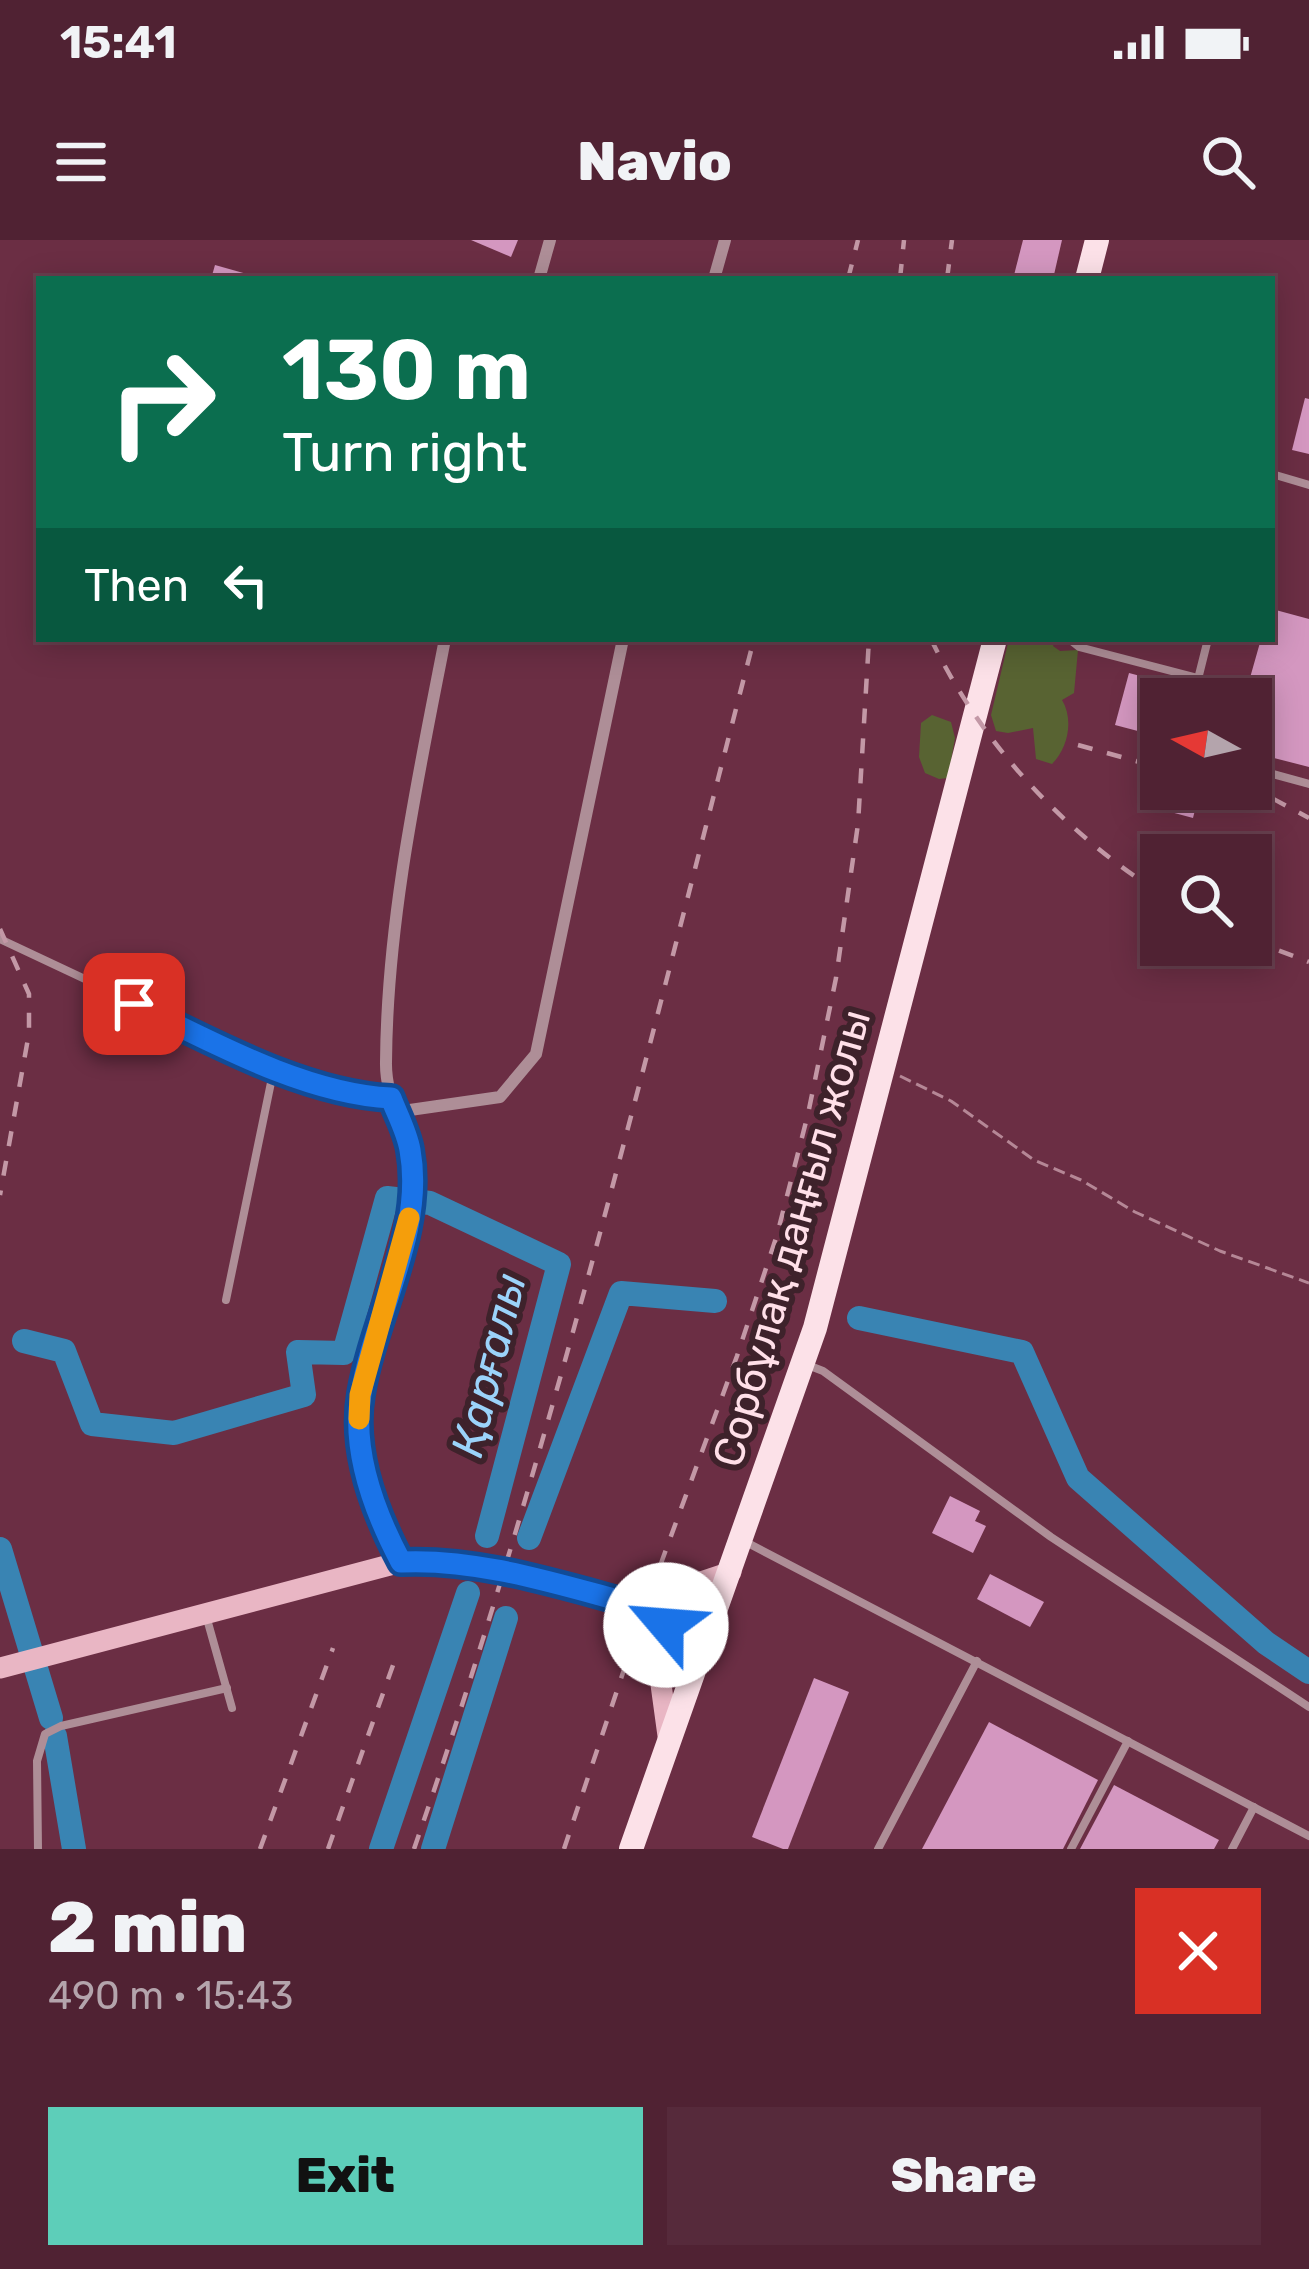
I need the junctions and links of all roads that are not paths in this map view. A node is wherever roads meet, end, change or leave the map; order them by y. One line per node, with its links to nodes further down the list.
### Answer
1 (550, 240): 4 (street)
2 (725, 240): 5 (street)
3 (1097, 240): 6 (main road)
4 (540, 276)
5 (715, 276)
6 (1088, 276)
7 (1275, 475): 8 (lane)
8 (1309, 484)
9 (444, 642): 19 (street)
10 (621, 642): 20 (street)
11 (994, 642): 22 (main road, Сорбұлақ даңғыл жолы)
12 (1073, 642): 14 (lane)
13 (1207, 642): 14 (lane)
14 (1198, 678)
15 (1272, 774): 16 (lane)
16 (1309, 784)
17 (0, 939): 18 (lane)
18 (274, 1068): 19 (lane); 21 (lane)
19 (391, 1098): 20 (street)
20 (396, 1112): 24 (street)
21 (226, 1300)
22 (803, 1363): 23 (main road, Сорбұлақ даңғыл жолы); 31 (lane)
23 (742, 1541): 25 (main road, Сорбұлақ даңғыл жолы); 28 (lane)
24 (401, 1562): 26 (street); 27 (street)
25 (731, 1572): 27 (street); 34 (main road, Сорбұлақ даңғыл жолы)
26 (205, 1612): 29 (street); 30 (lane)
27 (664, 1613): 34 (street)
28 (976, 1661): 33 (lane); 39 (lane)
29 (0, 1667)
30 (226, 1688): 32 (lane); 37 (lane)
31 (1309, 1707)
32 (232, 1708)
33 (1128, 1741): 35 (lane); 40 (lane)
34 (669, 1745): 38 (main road, Сорбұлақ даңғыл жолы)
35 (1254, 1807): 36 (lane); 41 (lane)
36 (1309, 1836)
37 (38, 1849)
38 (631, 1849)
39 (878, 1849)
40 (1071, 1849)
41 (1232, 1849)

